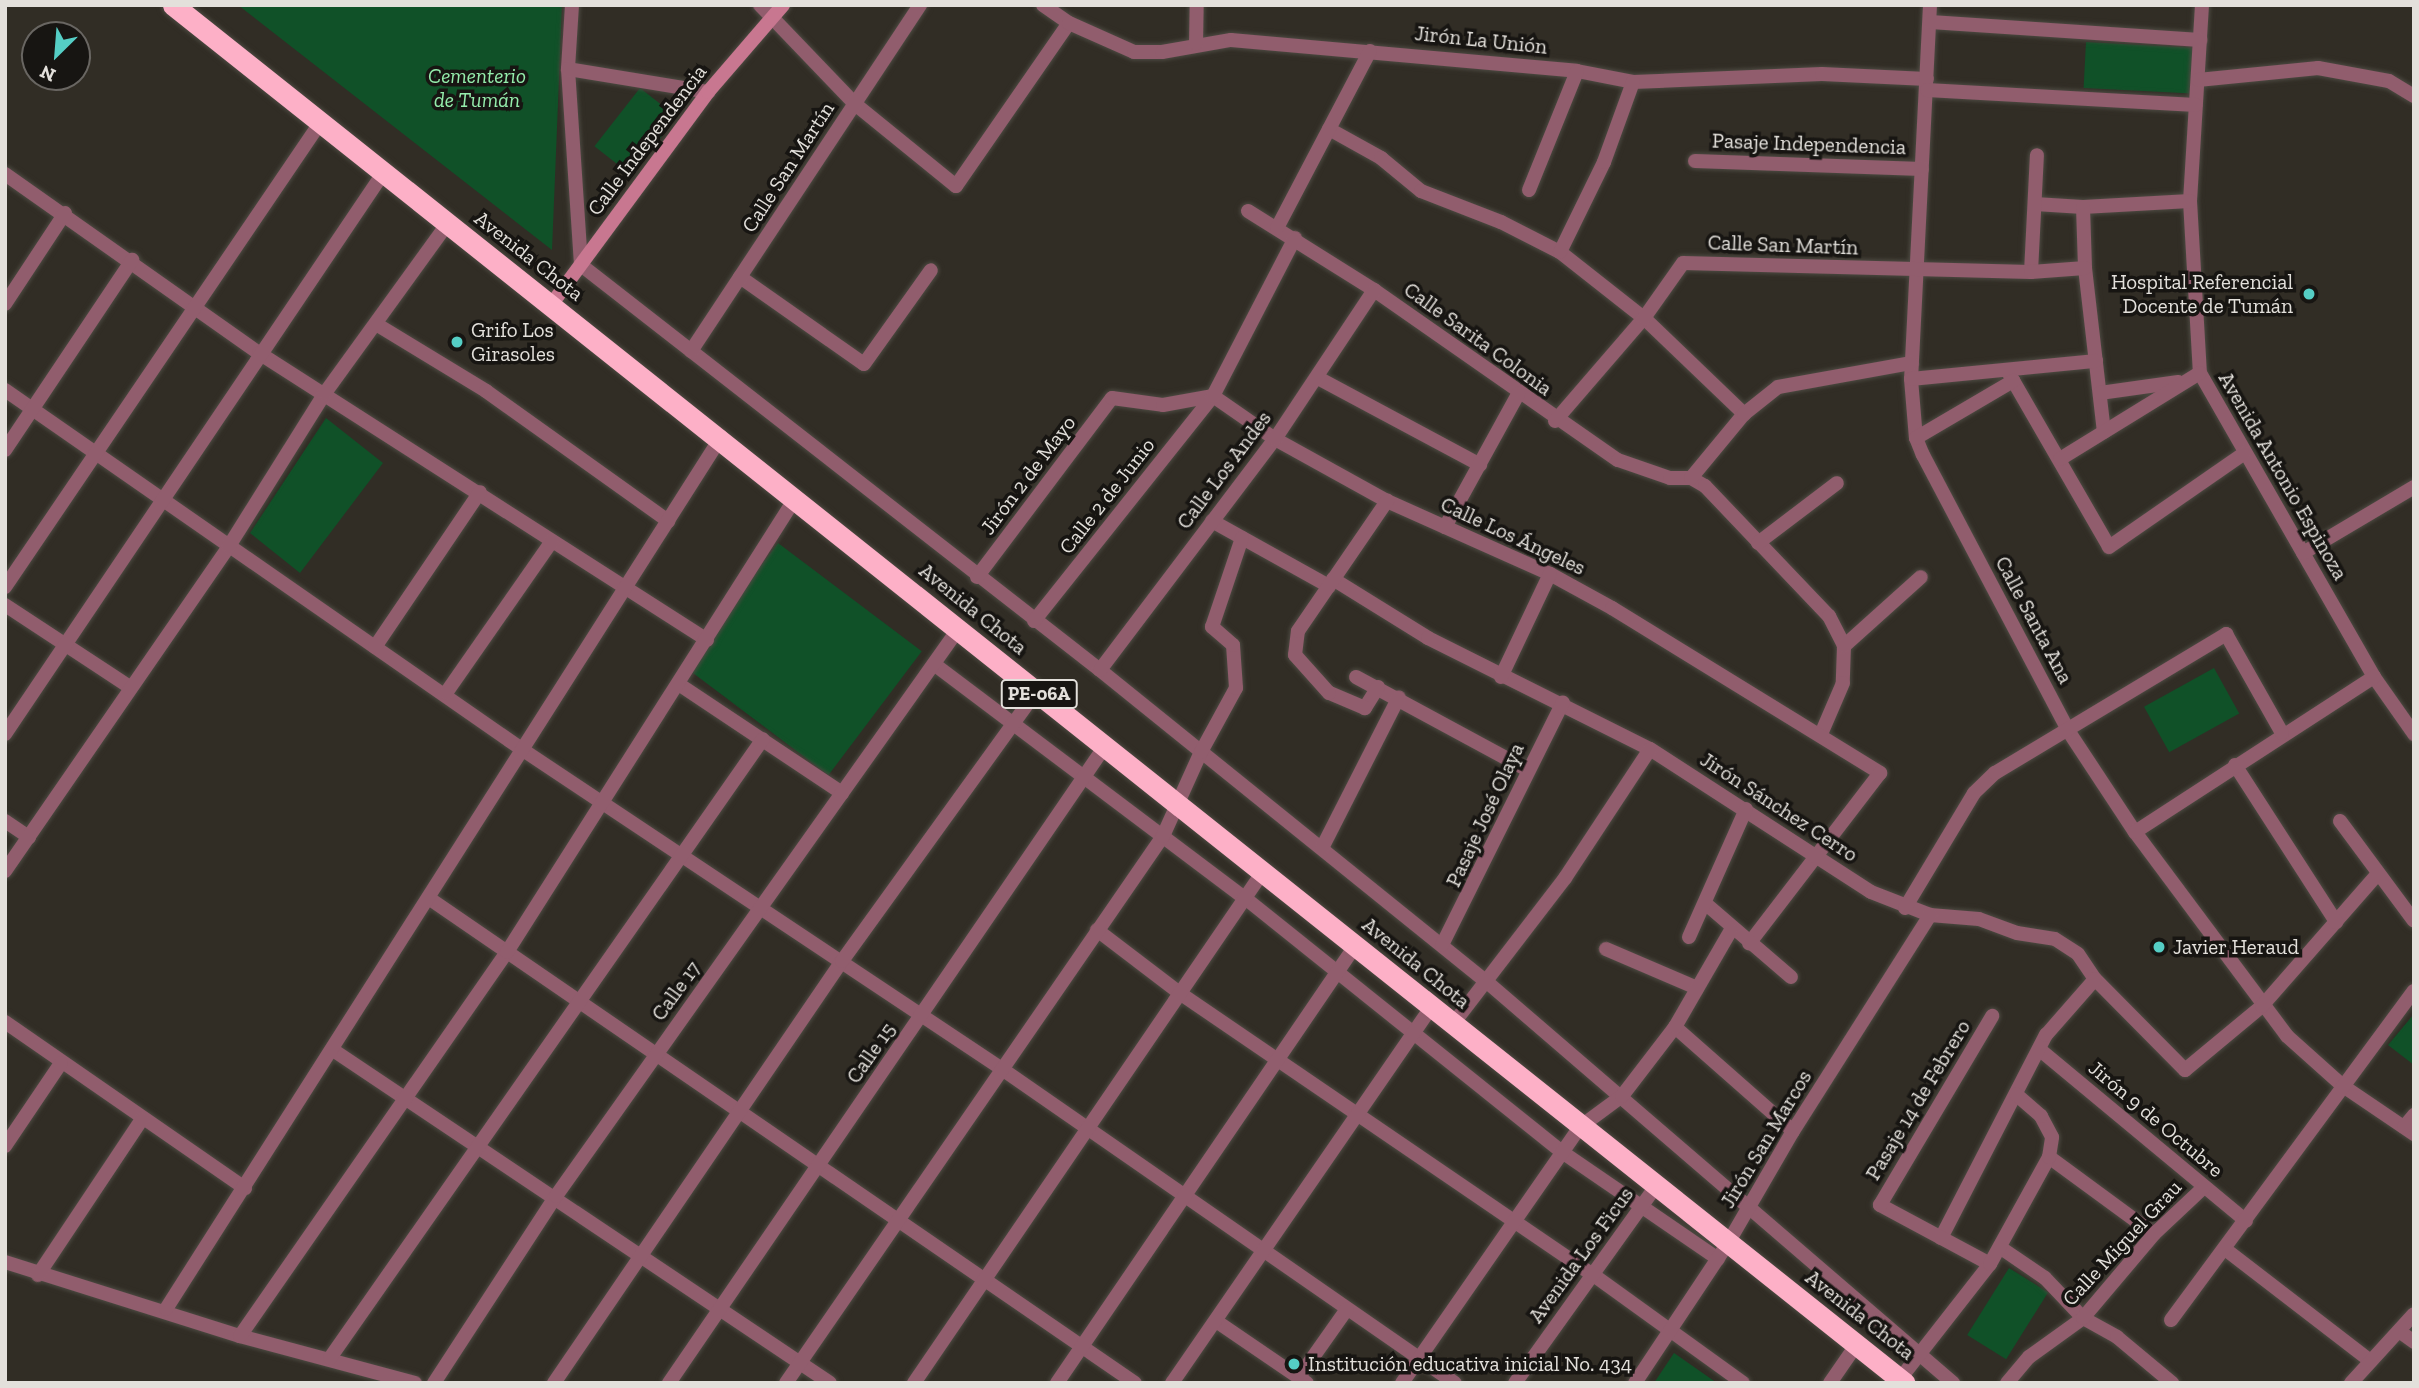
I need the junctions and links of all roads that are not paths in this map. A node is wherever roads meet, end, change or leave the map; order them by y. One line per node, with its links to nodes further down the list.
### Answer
1 (173, 5): 25 (highway, Avenida Chota / PE-06A)
2 (572, 5): 16 (street)
3 (760, 5): 10 (street)
4 (783, 5): 10 (street, Calle Independencia)
5 (920, 5): 23 (street, Calle San Martín)
6 (1043, 5): 12 (street, Jirón La Unión)
7 (1197, 5): 14 (street)
8 (1930, 5): 11 (street, Calle Santa Ana)
9 (2202, 5): 13 (street, Avenida Antonio Espinoza)
10 (771, 16): 21 (street, Calle Independencia); 23 (street)
11 (1930, 22): 13 (street); 20 (street, Calle Santa Ana)
12 (1069, 23): 14 (street, Jirón La Unión); 23 (street)
13 (2200, 40): 18 (street, Avenida Antonio Espinoza)
14 (1196, 44): 15 (street, Jirón La Unión)
15 (1370, 51): 17 (street, Jirón La Unión); 26 (street)
16 (568, 69): 21 (street); 43 (street)
17 (1577, 71): 19 (street, Jirón La Unión); 32 (street)
18 (2198, 80): 22 (street); 24 (street, Avenida Antonio Espinoza)
19 (1633, 82): 20 (street, Jirón La Unión); 41 (street)
20 (1927, 84): 24 (street, Jirón La Unión); 29 (street, Calle Santa Ana)
21 (708, 92): 43 (street, Calle Independencia)
22 (2414, 96)
23 (855, 104): 48 (street, Calle San Martín)
24 (2196, 105): 33 (street, Avenida Antonio Espinoza)
25 (320, 123): 30 (highway, Avenida Chota / PE-06A); 52 (street)
26 (1329, 129): 39 (street); 41 (street)
27 (2037, 155): 34 (street)
28 (1695, 162): 29 (street, Pasaje Independencia)
29 (1922, 169): 46 (street, Calle Santa Ana)
30 (384, 172): 38 (highway, Avenida Chota / PE-06A); 56 (street)
31 (5, 174): 37 (street)
32 (1529, 190)
33 (2190, 201): 35 (street); 59 (street, Avenida Antonio Espinoza)
34 (2035, 204): 35 (street); 47 (street)
35 (2083, 207): 44 (street)
36 (1248, 211): 39 (street, Calle Sarita Colonia)
37 (65, 213): 42 (street); 50 (street)
38 (448, 223): 51 (highway, Avenida Chota / PE-06A); 54 (street)
39 (1277, 228): 40 (street, Calle Sarita Colonia)
40 (1295, 238): 49 (street, Calle Sarita Colonia); 68 (street, Calle 2 de Junio)
41 (1560, 252): 53 (street)
42 (132, 260): 52 (street); 69 (street)
43 (581, 265): 51 (street, Calle Independencia); 55 (street)
44 (2085, 268): 47 (street); 57 (street)
45 (931, 270): 48 (street)
46 (1916, 270): 47 (street); 53 (street, Calle San Martín); 58 (street, Calle Santa Ana)
47 (2031, 272)
48 (740, 277): 55 (street, Calle San Martín)
49 (1374, 290): 61 (street, Calle Los Andes); 67 (street, Calle Sarita Colonia)
50 (8, 295)
51 (551, 305): 73 (highway, Avenida Chota / PE-06A)
52 (197, 309): 56 (street); 77 (street)
53 (1643, 318): 70 (street); 71 (street, Calle San Martín)
54 (376, 324): 65 (street); 88 (street)
55 (691, 351): 97 (street)
56 (258, 353): 65 (street); 86 (street)
57 (2096, 361): 60 (street); 66 (street)
58 (1912, 363): 62 (street, Calle Santa Ana); 70 (street)
59 (2200, 373): 63 (street); 78 (street, Avenida Antonio Espinoza)
60 (2010, 376): 62 (street); 74 (street); 79 (street)
61 (1318, 378): 75 (street, Calle Los Andes); 80 (street)
62 (1911, 379): 74 (street, Calle Santa Ana)
63 (2183, 381): 66 (street); 72 (street)
64 (5, 390): 69 (street)
65 (325, 393): 84 (street); 94 (street)
66 (2100, 393): 72 (street)
67 (1518, 394): 71 (street, Calle Sarita Colonia); 80 (street)
68 (1213, 396): 75 (street, Calle Los Ángeles); 97 (street, Jirón 2 de Mayo); 103 (street, Calle 2 de Junio)
69 (34, 408): 76 (street); 77 (street)
70 (1744, 414): 81 (street)
71 (1555, 421): 81 (street, Calle Sarita Colonia)
72 (2104, 432): 79 (street)
73 (720, 438): 85 (highway, Avenida Chota / PE-06A); 88 (street)
74 (1916, 438): 122 (street, Calle Santa Ana)
75 (1275, 439): 87 (street, Calle Los Ángeles); 89 (street, Calle Los Andes)
76 (5, 450)
77 (98, 452): 86 (street); 100 (street)
78 (2245, 453): 79 (street); 95 (street, Avenida Antonio Espinoza)
79 (2060, 459)
80 (1480, 465): 90 (street)
81 (1691, 478): 93 (street)
82 (1837, 483): 93 (street)
83 (2414, 486): 95 (street)
84 (480, 492): 92 (street); 108 (street)
85 (796, 497): 104 (highway, Avenida Chota / PE-06A); 105 (street)
86 (164, 500): 94 (street); 106 (street)
87 (1387, 502): 90 (street, Calle Los Ángeles); 99 (street)
88 (668, 521): 101 (street)
89 (1212, 521): 91 (street, Jirón Sánchez Cerro); 110 (street, Calle Los Andes)
90 (1445, 527): 96 (street, Calle Los Ángeles)
91 (1242, 538): 99 (street, Jirón Sánchez Cerro); 131 (street)
92 (552, 541): 101 (street); 118 (street)
93 (1758, 543): 107 (street)
94 (229, 546): 108 (street); 115 (street)
95 (2303, 553): 113 (street, Avenida Antonio Espinoza)
96 (1550, 574): 112 (street); 125 (street, Calle Los Ángeles)
97 (977, 576): 103 (street)
98 (1921, 577): 107 (street)
99 (1331, 583): 112 (street, Jirón Sánchez Cerro); 116 (street)
100 (5, 587)
101 (626, 587): 105 (street); 130 (street)
102 (5, 605): 106 (street)
103 (1034, 621): 110 (street)
104 (959, 628): 109 (street, Calle 17); 117 (highway, Avenida Chota / PE-06A)
105 (707, 640): 114 (street)
106 (65, 644): 115 (street); 124 (street)
107 (1844, 646): 125 (street)
108 (375, 647): 118 (street)
109 (934, 664): 121 (street); 135 (street, Calle 17)
110 (1100, 670): 131 (street)
111 (1356, 677): 116 (street)
112 (1501, 677): 120 (street, Jirón Sánchez Cerro)
113 (2374, 677): 123 (street); 126 (street, Avenida Antonio Espinoza)
114 (680, 685): 127 (street); 136 (street)
115 (130, 687): 143 (street)
116 (1378, 687): 119 (street)
117 (1036, 692): 121 (street); 128 (highway, Avenida Chota / PE-06A)
118 (446, 693): 130 (street)
119 (1399, 697): 133 (street); 144 (street)
120 (1563, 702): 129 (street, Jirón Sánchez Cerro); 133 (street, Pasaje José Olaya)
121 (1014, 723): 134 (street); 166 (street)
122 (2069, 732): 123 (street); 141 (street, Calle Santa Ana); 154 (street)
123 (2282, 733): 132 (street)
124 (5, 734)
125 (1821, 734): 146 (street, Calle Los Ángeles)
126 (2414, 734)
127 (763, 738): 135 (street); 145 (street)
128 (1105, 746): 134 (street, Calle 15); 137 (highway, Avenida Chota / PE-06A)
129 (1650, 749): 138 (street, Jirón Sánchez Cerro); 170 (street)
130 (523, 750): 136 (street); 151 (street)
131 (1201, 752): 137 (street); 144 (street)
132 (2235, 765): 141 (street); 157 (street)
133 (1528, 770): 161 (street, Pasaje José Olaya)
134 (1084, 777): 142 (street); 177 (street, Calle 15)
135 (842, 793): 153 (street, Calle 17)
136 (606, 801): 145 (street); 165 (street)
137 (1180, 805): 142 (street); 148 (highway, Avenida Chota / PE-06A)
138 (1746, 809): 146 (street, Jirón Sánchez Cerro); 152 (street)
139 (5, 821): 143 (street)
140 (2340, 821): 149 (street)
141 (2135, 832): 176 (street, Calle Santa Ana)
142 (1163, 836): 150 (street); 158 (street)
143 (29, 837): 147 (street)
144 (1322, 848): 161 (street)
145 (683, 854): 153 (street); 174 (street)
146 (1819, 857): 154 (street, Jirón Sánchez Cerro); 162 (street)
147 (5, 871)
148 (1262, 873): 150 (street); 163 (highway, Avenida Chota / PE-06A)
149 (2376, 876): 156 (street); 157 (street)
150 (1245, 898): 167 (street); 173 (street)
151 (430, 899): 165 (street); 184 (street)
152 (1706, 904): 159 (street); 160 (street)
153 (762, 908): 166 (street); 185 (street, Calle 17)
154 (1905, 908): 155 (street, Jirón Sánchez Cerro)
155 (1930, 915): 169 (street, Jirón Sánchez Cerro); 199 (street, Jirón San Marcos)
156 (2414, 921)
157 (2336, 922): 176 (street)
158 (1097, 930): 173 (street); 188 (street)
159 (1731, 930): 162 (street); 171 (street)
160 (1689, 937)
161 (1442, 944): 170 (street)
162 (1749, 944): 168 (street)
163 (1355, 946): 167 (street); 175 (highway, Avenida Chota / PE-06A)
164 (1606, 949): 171 (street)
165 (507, 952): 174 (street); 192 (street)
166 (842, 961): 177 (street); 193 (street)
167 (1338, 971): 182 (street); 186 (street)
168 (1791, 978)
169 (2095, 979): 176 (street, Jirón Sánchez Cerro); 183 (street)
170 (1487, 982): 180 (street); 191 (street)
171 (1698, 988): 181 (street)
172 (2414, 991): 189 (street)
173 (1181, 994): 186 (street); 198 (street)
174 (578, 1001): 185 (street); 201 (street)
175 (1432, 1006): 180 (highway, Avenida Chota / PE-06A); 182 (street)
176 (2262, 1006): 189 (street, Calle Santa Ana)
177 (923, 1015): 188 (street); 205 (street, Calle 15)
178 (1992, 1016): 217 (street, Pasaje 14 de Febrero)
179 (5, 1022): 187 (street)
180 (1453, 1024): 197 (highway, Avenida Chota / PE-06A)
181 (1675, 1027): 191 (street); 199 (street)
182 (1413, 1035): 194 (street); 203 (street)
183 (2039, 1049): 190 (street); 207 (street, Jirón 9 de Octubre)
184 (333, 1050): 192 (street); 208 (street)
185 (658, 1053): 193 (street); 209 (street, Calle 17)
186 (1279, 1059): 194 (street); 210 (street)
187 (61, 1063): 196 (street); 202 (street)
188 (1002, 1069): 198 (street); 213 (street)
189 (2343, 1086): 200 (street, Calle Santa Ana); 215 (street)
190 (2016, 1094): 204 (street); 217 (street)
191 (1622, 1096): 197 (street); 211 (street)
192 (407, 1097): 201 (street); 237 (street)
193 (742, 1110): 205 (street); 222 (street)
194 (1359, 1114): 214 (street); 221 (street)
195 (2414, 1115): 200 (street)
196 (142, 1119): 208 (street); 226 (street)
197 (1580, 1127): 203 (street); 206 (highway, Avenida Chota / PE-06A)
198 (1090, 1130): 210 (street); 227 (street)
199 (1793, 1131): 211 (street, Jirón San Marcos)
200 (2409, 1131)
201 (480, 1145): 209 (street); 242 (street)
202 (5, 1146)
203 (1562, 1152): 212 (street); 214 (street)
204 (2049, 1157): 216 (street); 218 (street)
205 (819, 1163): 213 (street); 230 (street, Calle 15)
206 (1656, 1186): 212 (street, Avenida Los Ficus); 220 (highway, Avenida Chota / PE-06A)
207 (2204, 1187): 215 (street, Jirón 9 de Octubre); 216 (street, Calle Miguel Grau)
208 (245, 1188): 228 (street)
209 (556, 1196): 222 (street); 249 (street, Calle 17)
210 (1187, 1196): 221 (street); 240 (street)
211 (1749, 1205): 220 (street, Jirón San Marcos); 241 (street)
212 (1640, 1209): 220 (street); 225 (street, Avenida Los Ficus)
213 (898, 1219): 227 (street); 245 (street)
214 (1514, 1220): 225 (street); 243 (street)
215 (2246, 1221): 219 (street)
216 (2154, 1234): 232 (street, Calle Miguel Grau)
217 (1941, 1238): 224 (street)
218 (2001, 1248): 224 (street); 232 (street)
219 (2225, 1249): 233 (street); 244 (street)
220 (1723, 1251): 235 (street, Jirón San Marcos); 239 (highway, Avenida Chota / PE-06A)
221 (1265, 1253): 229 (street); 234 (street)
222 (642, 1256): 230 (street); 250 (street)
223 (5, 1262): 226 (street)
224 (1990, 1264): 241 (street)
225 (1592, 1273): 235 (street); 260 (street, Avenida Los Ficus)
226 (38, 1275): 228 (street)
227 (987, 1278): 240 (street); 254 (street)
228 (166, 1309): 237 (street)
229 (1347, 1309): 243 (street); 246 (street)
230 (719, 1311): 245 (street); 251 (street, Calle 15)
231 (2414, 1314): 236 (street)
232 (2083, 1318): 265 (street, Calle Miguel Grau); 266 (street)
233 (2171, 1320)
234 (1216, 1321): 246 (street); 257 (street)
235 (1671, 1331): 261 (street, Jirón San Marcos); 262 (street)
236 (2399, 1331): 238 (street); 244 (street)
237 (240, 1336): 242 (street)
238 (2414, 1342)
239 (1857, 1345): 247 (highway, Avenida Chota / PE-06A); 263 (street)
240 (1083, 1346): 255 (street); 256 (street)
241 (1915, 1355): 247 (street); 264 (street)
242 (330, 1358): 248 (street)
243 (1419, 1359): 258 (street); 259 (street)
244 (2369, 1360): 267 (street)
245 (800, 1363): 252 (street); 253 (street)
246 (1303, 1380)
247 (1903, 1381)
248 (415, 1383)
249 (434, 1383)
250 (554, 1383)
251 (669, 1383)
252 (786, 1383)
253 (830, 1383)
254 (914, 1383)
255 (1056, 1383)
256 (1135, 1383)
257 (1171, 1383)
258 (1402, 1383)
259 (1455, 1383)
260 (1515, 1383)
261 (1635, 1383)
262 (1743, 1383)
263 (1830, 1383)
264 (1953, 1383)
265 (2007, 1383)
266 (2172, 1383)
267 (2351, 1383)

